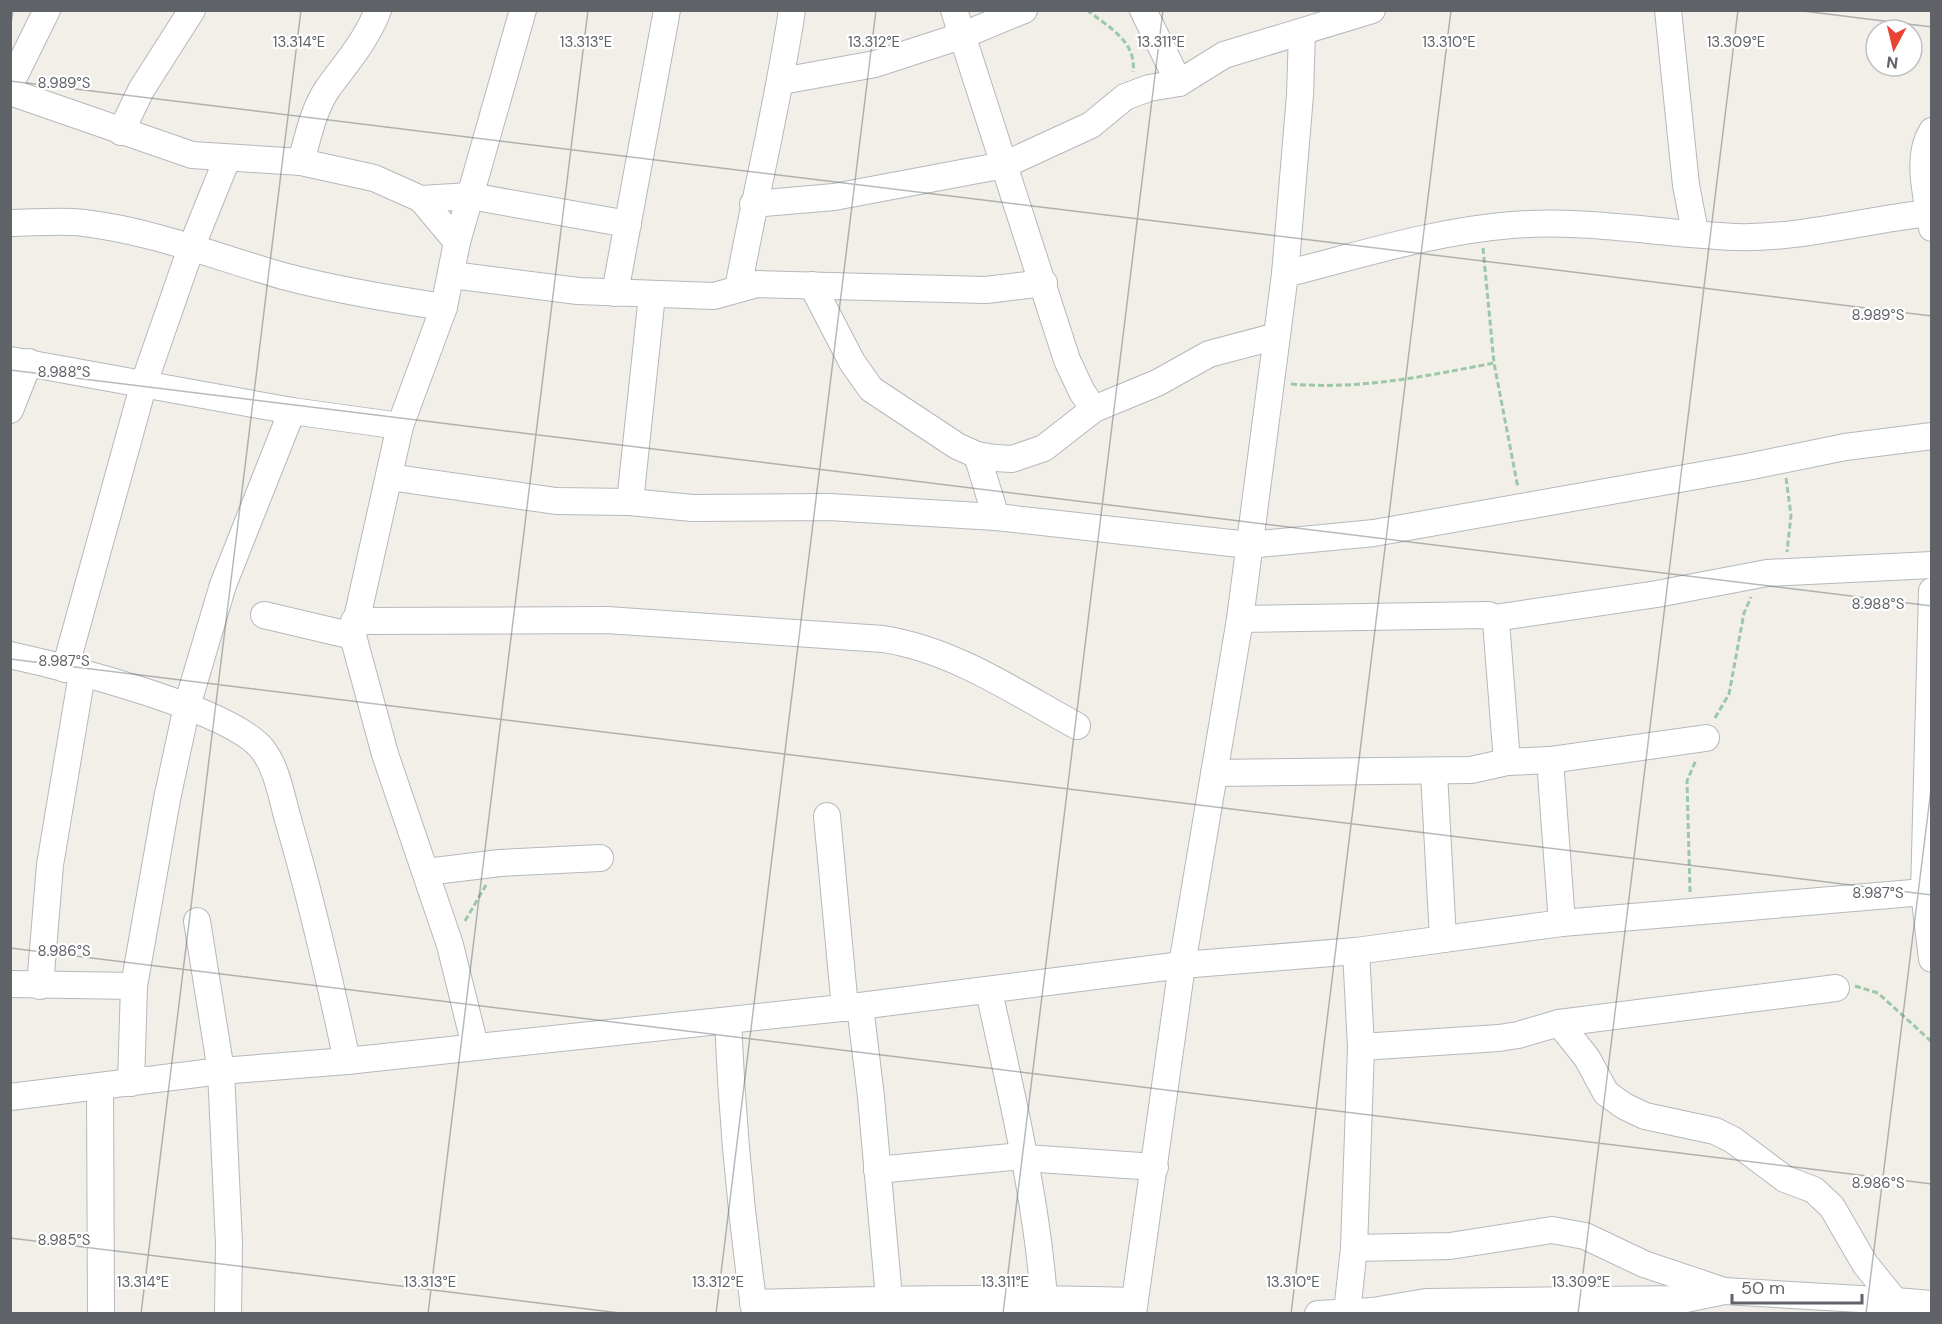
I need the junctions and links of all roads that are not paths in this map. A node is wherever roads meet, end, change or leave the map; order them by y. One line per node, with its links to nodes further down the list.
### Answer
1 (47, 10): 16 (street)
2 (192, 10): 19 (street)
3 (378, 10): 21 (street)
4 (523, 10): 23 (street)
5 (667, 10): 28 (street)
6 (792, 10): 14 (street)
7 (954, 10): 13 (street)
8 (1024, 10): 13 (street)
9 (1143, 10): 15 (street)
10 (1372, 10): 12 (street)
11 (1668, 10): 29 (street)
12 (1302, 32): 15 (street); 32 (street)
13 (961, 36): 14 (street); 22 (street)
14 (782, 81): 25 (street)
15 (1179, 83): 22 (street)
16 (10, 85)
17 (10, 92): 19 (street)
18 (1932, 131): 26 (street)
19 (122, 132): 20 (street)
20 (227, 159): 21 (street); 31 (street)
21 (301, 162): 24 (street)
22 (1004, 165): 25 (street); 34 (street)
23 (470, 196): 24 (street); 28 (street); 30 (street)
24 (421, 199): 30 (street)
25 (753, 204): 36 (street)
26 (1930, 221): 29 (street)
27 (10, 223): 31 (street)
28 (628, 224): 37 (street)
29 (1695, 232): 32 (street)
30 (457, 243): 33 (street)
31 (190, 248): 39 (street); 42 (street)
32 (1285, 274): 40 (street)
33 (452, 275): 37 (street); 39 (street)
34 (1044, 283): 35 (street); 43 (street)
35 (812, 285): 36 (street); 48 (street)
36 (738, 288): 38 (street)
37 (615, 293): 38 (street)
38 (652, 295): 50 (street)
39 (444, 307): 46 (street)
40 (1277, 336): 43 (street); 52 (street)
41 (20, 361): 42 (street); 44 (street)
42 (144, 383): 45 (street); 61 (street)
43 (1094, 409): 48 (street)
44 (10, 410)
45 (292, 411): 46 (street); 62 (street)
46 (400, 426): 49 (street)
47 (1932, 436): 52 (street)
48 (977, 455): 51 (street)
49 (388, 477): 50 (street); 58 (street)
50 (630, 502): 51 (street)
51 (996, 517): 52 (street)
52 (1250, 545): 57 (street)
53 (1932, 565): 56 (street)
54 (1932, 591): 59 (street)
55 (264, 615): 58 (street)
56 (1494, 618): 57 (street); 66 (street)
57 (1240, 619): 67 (street)
58 (354, 628): 63 (street); 71 (street)
59 (1931, 649): 72 (street)
60 (10, 655): 61 (street)
61 (74, 672): 62 (street); 80 (street)
62 (188, 706): 81 (street); 89 (street)
63 (1077, 726)
64 (1706, 738): 65 (street)
65 (1550, 760): 66 (street); 74 (street)
66 (1507, 762): 68 (street)
67 (1214, 773): 68 (street); 78 (street)
68 (1434, 773): 75 (street)
69 (826, 816): 84 (street)
70 (600, 858): 71 (street)
71 (426, 872): 87 (street)
72 (1924, 892): 74 (street); 77 (street)
73 (197, 921): 90 (street)
74 (1562, 923): 75 (street)
75 (1443, 939): 76 (street)
76 (1356, 951): 78 (street); 88 (street)
77 (1932, 959)
78 (1182, 965): 83 (street); 95 (street)
79 (10, 984): 80 (street)
80 (40, 986): 81 (street)
81 (134, 986): 91 (street)
82 (1836, 988): 86 (street)
83 (989, 991): 84 (street); 94 (street)
84 (852, 1007): 85 (street); 96 (street)
85 (728, 1021): 87 (street); 104 (street)
86 (1559, 1023): 88 (street); 101 (street)
87 (475, 1046): 89 (street)
88 (1361, 1047): 97 (street)
89 (347, 1062): 90 (street)
90 (221, 1071): 91 (street); 108 (street)
91 (131, 1083): 92 (street)
92 (100, 1087): 93 (street); 107 (street)
93 (10, 1097)
94 (1026, 1159): 95 (street); 96 (street); 100 (street)
95 (1155, 1167): 103 (street)
96 (878, 1170): 99 (street)
97 (1354, 1248): 98 (street); 105 (street)
98 (1724, 1291): 101 (street); 106 (street)
99 (889, 1298): 100 (street); 104 (street)
100 (1044, 1298): 103 (street)
101 (1895, 1301): 102 (street)
102 (1932, 1304)
103 (1133, 1307)
104 (754, 1308)
105 (1347, 1312): 106 (street); 109 (street)
106 (1373, 1312)
107 (101, 1314)
108 (228, 1314)
109 (1318, 1314)

